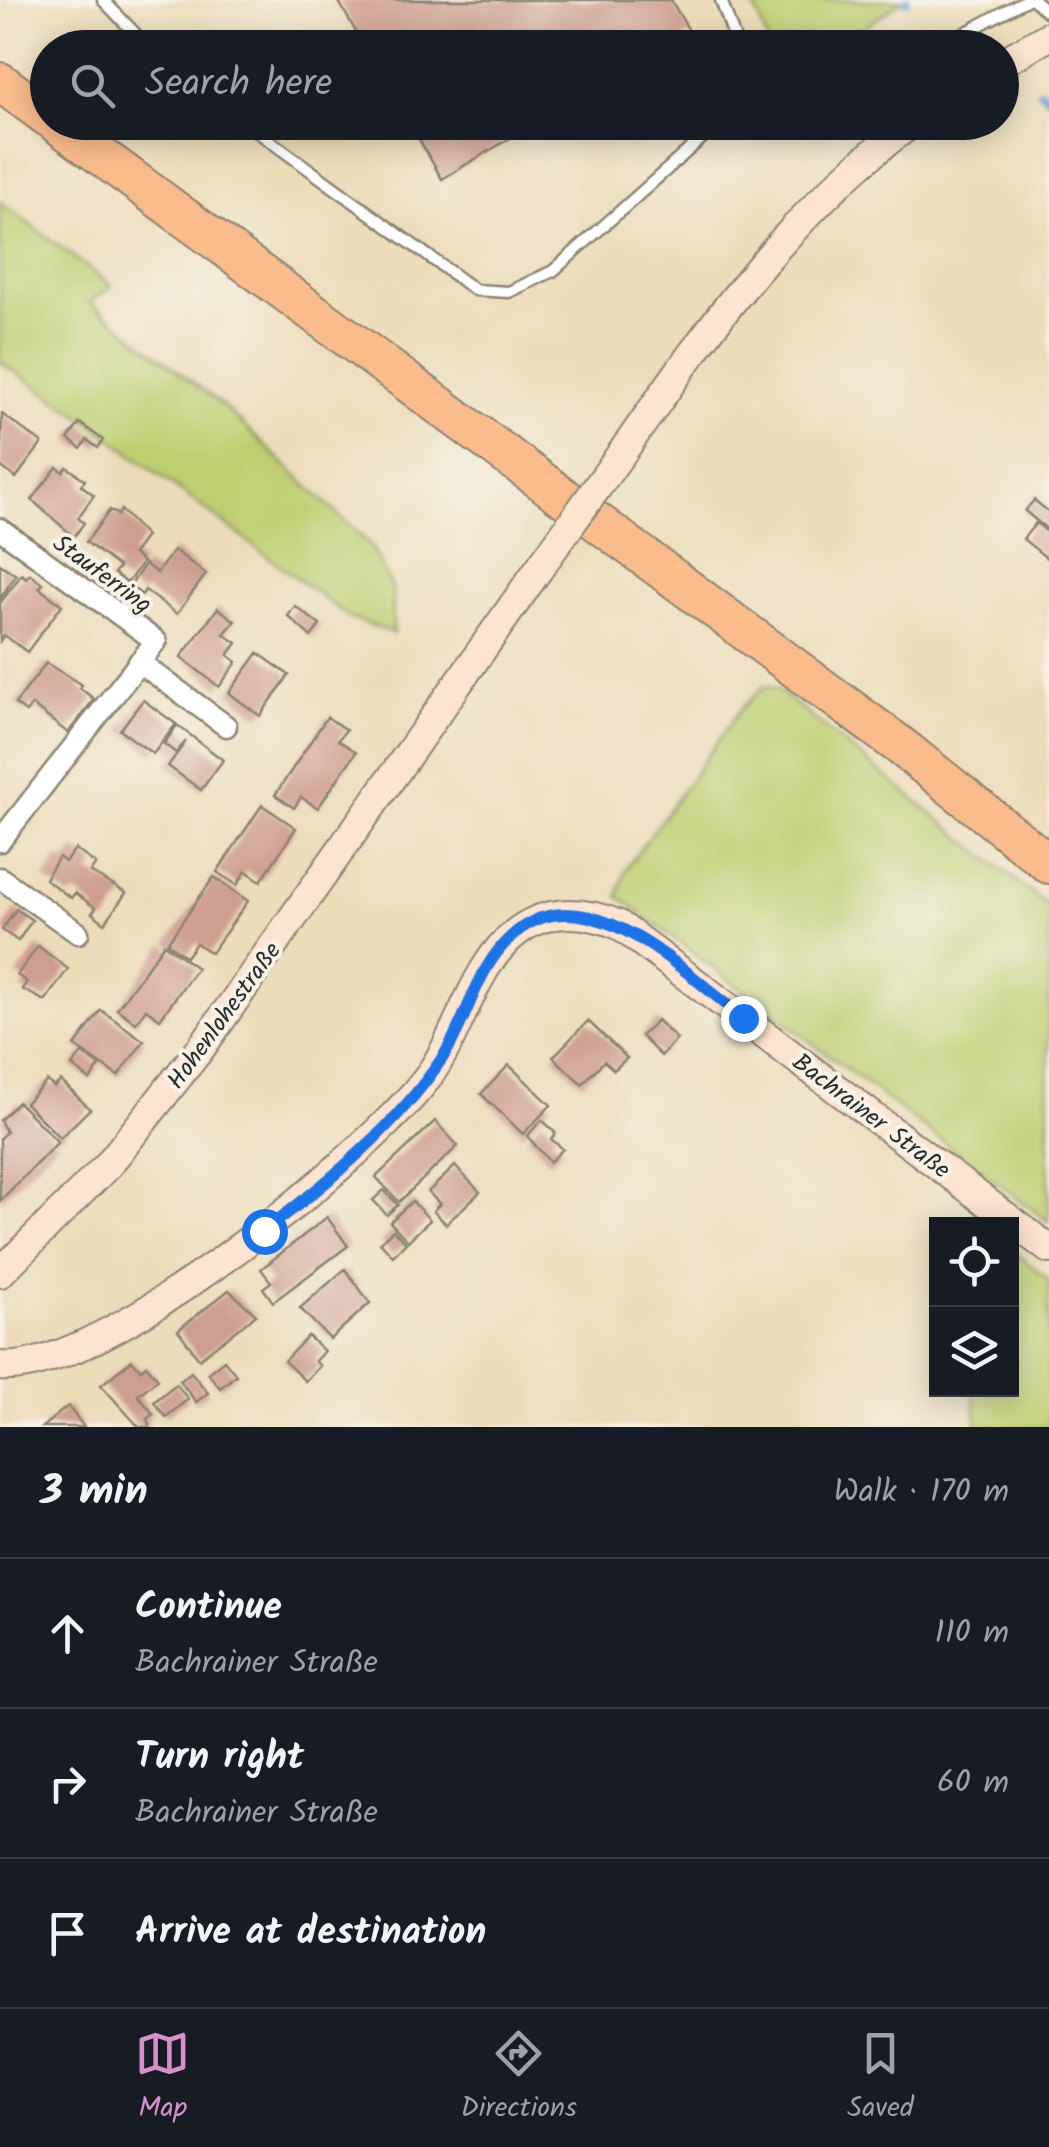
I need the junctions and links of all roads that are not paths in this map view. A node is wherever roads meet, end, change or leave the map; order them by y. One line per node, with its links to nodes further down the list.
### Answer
1 (103, 0): 6 (lane)
2 (721, 0): 7 (lane)
3 (1026, 0): 8 (lane)
4 (1034, 0): 5 (lane)
5 (1049, 13)
6 (132, 30)
7 (732, 30)
8 (970, 30)
9 (1049, 36): 10 (main road)
10 (1019, 53)
11 (0, 82): 12 (highway)
12 (30, 104)
13 (79, 140): 21 (highway)
14 (269, 140): 15 (lane)
15 (700, 140)
16 (891, 140): 25 (main road, Hohenlohestraße, bridge)
17 (0, 529): 18 (street, Stauferring)
18 (140, 662): 19 (street); 20 (street)
19 (226, 726)
20 (0, 841)
21 (1049, 864)
22 (0, 878): 23 (street)
23 (78, 933)
24 (1049, 1249): 26 (main road, Bachrainer Straße)
25 (0, 1273)
26 (0, 1366)

